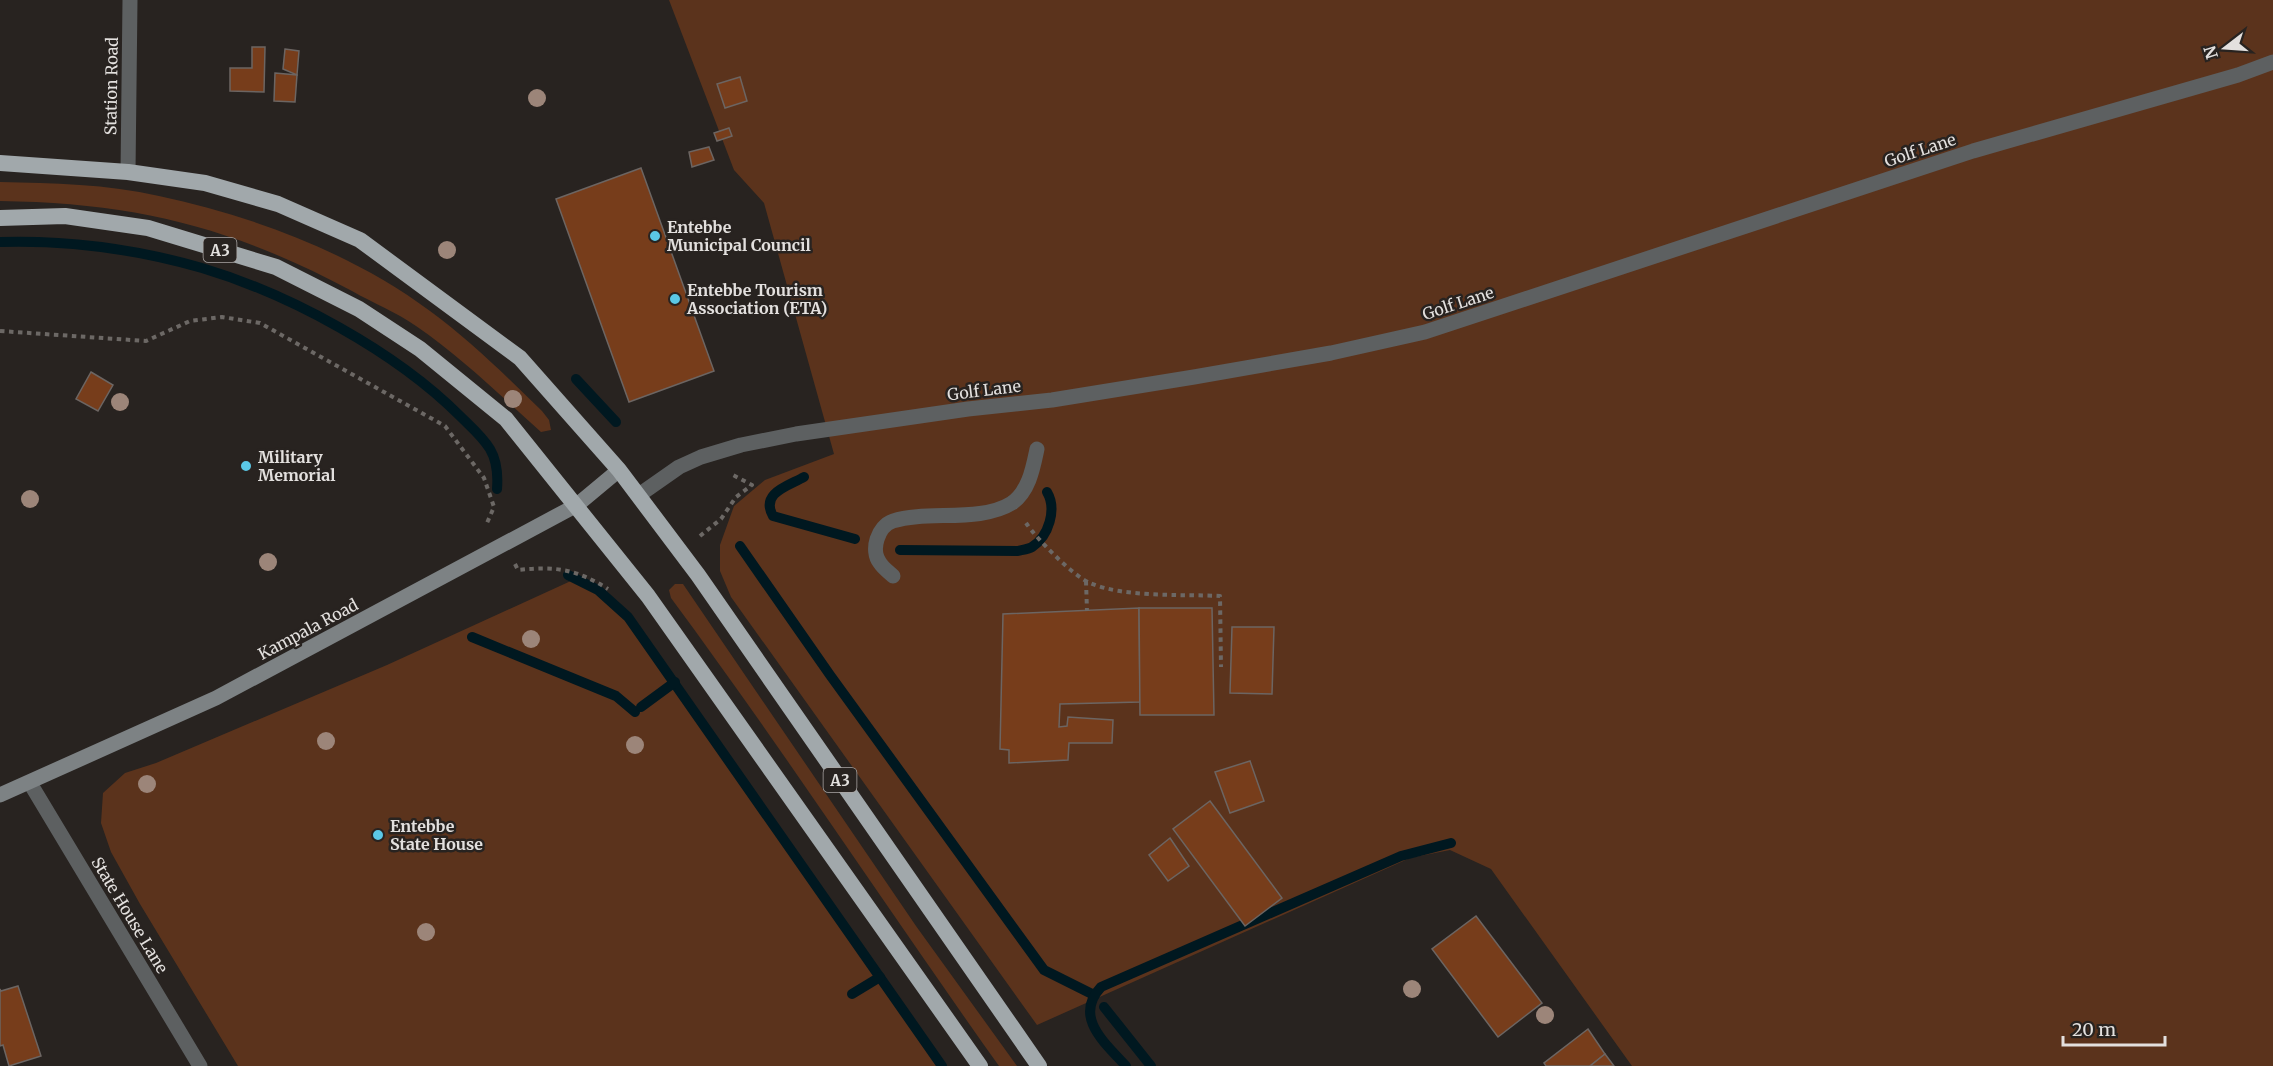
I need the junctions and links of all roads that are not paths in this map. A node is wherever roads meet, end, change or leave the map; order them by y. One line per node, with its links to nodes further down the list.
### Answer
1 (130, 0): 4 (street, Station Road)
2 (2273, 62): 8 (street, Golf Lane)
3 (0, 164): 4 (highway)
4 (128, 172): 7 (highway)
5 (0, 218): 9 (highway, A3)
6 (1036, 449): 10 (street)
7 (619, 470): 8 (highway); 9 (main road, Kampala Road)
8 (639, 495): 15 (highway, A3)
9 (577, 505): 11 (main road, Kampala Road); 14 (highway, A3)
10 (893, 576)
11 (30, 783): 12 (main road, Kampala Road); 13 (street, State House Lane)
12 (0, 795)
13 (200, 1066)
14 (980, 1066)
15 (1040, 1066)

